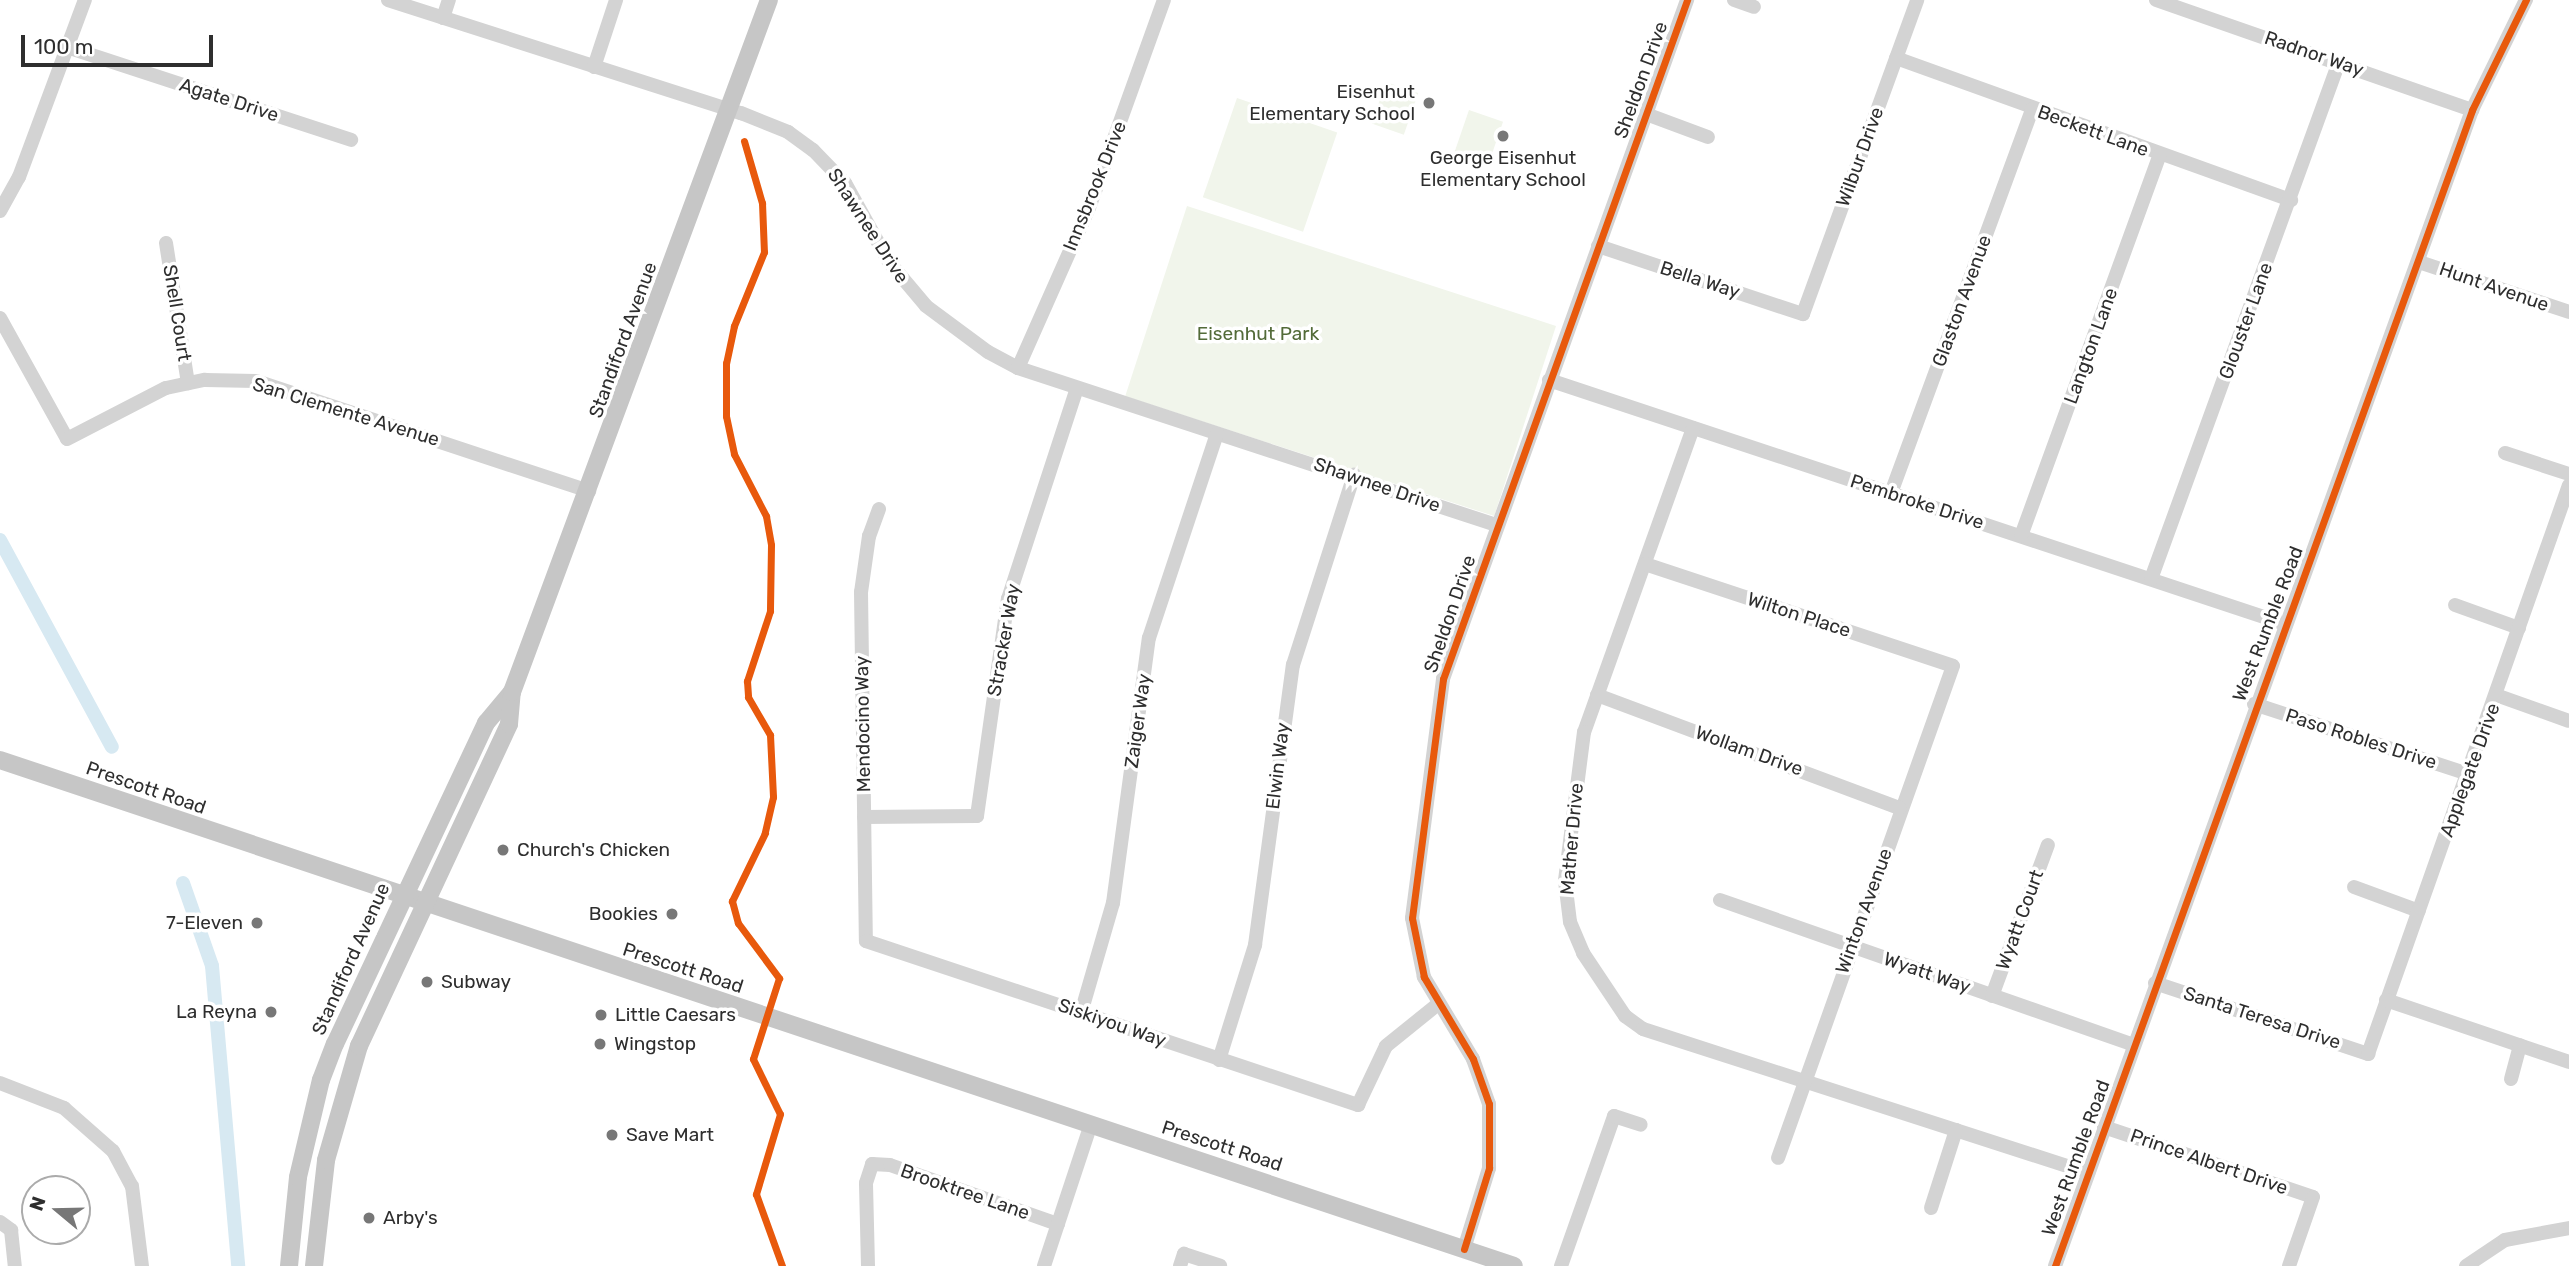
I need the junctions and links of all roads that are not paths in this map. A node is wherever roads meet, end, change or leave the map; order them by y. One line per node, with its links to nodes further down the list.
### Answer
1 (85, 0): 14 (street)
2 (388, 0): 13 (street, Shawnee Drive)
3 (449, 0): 13 (street)
4 (616, 0): 17 (street)
5 (769, 0): 19 (main road, Standiford Avenue)
6 (1164, 0): 33 (street, Innsbrook Drive)
7 (1687, 0): 21 (street, Sheldon Drive)
8 (1734, 0): 12 (street)
9 (1917, 0): 15 (street, Wilbur Drive)
10 (2155, 0): 16 (street, Radnor Way)
11 (2526, 0): 20 (street, West Rumble Road)
12 (1755, 7)
13 (443, 18): 17 (street, Shawnee Drive)
14 (67, 47): 23 (street, Agate Drive); 26 (street)
15 (1896, 58): 18 (street, Beckett Lane); 31 (street, Wilbur Drive)
16 (2339, 62): 20 (street, Radnor Way); 25 (street, Glouster Lane)
17 (594, 67): 19 (street, Shawnee Drive)
18 (2032, 109): 24 (street, Beckett Lane); 44 (street, Glaston Avenue)
19 (729, 110): 33 (street, Shawnee Drive); 43 (main road, Standiford Avenue)
20 (2472, 110): 29 (street, West Rumble Road)
21 (1646, 114): 22 (street); 28 (street, Sheldon Drive)
22 (1708, 137)
23 (351, 140)
24 (2160, 155): 25 (street, Beckett Lane); 47 (street, Langton Lane)
25 (2291, 200): 49 (street, Glouster Lane)
26 (0, 212)
27 (166, 243): 35 (street, Shell Court)
28 (1598, 246): 31 (street, Bella Way); 34 (street, Sheldon Drive)
29 (2419, 262): 30 (street, Hunt Avenue); 51 (street, West Rumble Road)
30 (2569, 312)
31 (1803, 314)
32 (0, 318): 35 (street, San Clemente Avenue)
33 (1018, 368): 36 (street, Shawnee Drive)
34 (1549, 380): 37 (street, Pembroke Drive); 46 (street, Sheldon Drive)
35 (188, 383): 43 (street, San Clemente Avenue)
36 (1076, 388): 38 (street, Shawnee Drive); 62 (street, Stracker Way)
37 (1693, 428): 44 (street, Pembroke Drive); 48 (street, Mather Drive)
38 (1217, 434): 41 (street, Shawnee Drive); 75 (street, Zaiger Way)
39 (2505, 453): 40 (street)
40 (2569, 474)
41 (1354, 475): 46 (street, Shawnee Drive); 79 (street, Elwin Way)
42 (2569, 485): 52 (street, Applegate Drive)
43 (589, 491): 54 (main road, Standiford Avenue)
44 (1891, 493): 47 (street, Pembroke Drive)
45 (879, 509): 62 (street, Mendocino Way)
46 (1496, 526): 74 (street, Sheldon Drive)
47 (2021, 536): 49 (street, Pembroke Drive)
48 (1644, 564): 53 (street, Wilton Place); 55 (street, Mather Drive)
49 (2151, 579): 51 (street, Pembroke Drive)
50 (2455, 605): 52 (street)
51 (2285, 624): 57 (street, West Rumble Road)
52 (2519, 628): 56 (street, Applegate Drive)
53 (1953, 666): 61 (street, Winton Avenue)
54 (512, 692): 65 (main road, Standiford Avenue); 67 (main road, Standiford Avenue)
55 (1597, 695): 61 (street, Wollam Drive); 82 (street, Mather Drive)
56 (2496, 695): 58 (street); 60 (street, Applegate Drive)
57 (2254, 704): 60 (street, Paso Robles Drive); 71 (street, West Rumble Road)
58 (2569, 721)
59 (0, 760): 65 (main road, Prescott Road)
60 (2468, 774): 68 (street, Applegate Drive)
61 (1900, 808): 70 (street, Winton Avenue)
62 (864, 817): 69 (street, Mendocino Way)
63 (2048, 845): 72 (street, Wyatt Court)
64 (2354, 887): 68 (street)
65 (402, 897): 67 (main road, Prescott Road); 91 (main road, Standiford Avenue)
66 (1720, 900): 70 (street, Wyatt Way)
67 (425, 904): 84 (main road, Prescott Road); 102 (main road, Standiford Avenue)
68 (2419, 911): 73 (street, Applegate Drive)
69 (866, 942): 75 (street, Siskiyou Way)
70 (1851, 946): 72 (street, Wyatt Way); 82 (street, Winton Avenue)
71 (2155, 983): 76 (street, West Rumble Road); 78 (street, Santa Teresa Drive)
72 (1992, 996): 76 (street, Wyatt Way)
73 (2386, 1000): 77 (street); 78 (street, Applegate Drive)
74 (1438, 1004): 79 (street, Siskiyou Way); 95 (street, Sheldon Drive)
75 (1081, 1013): 79 (street, Siskiyou Way)
76 (2133, 1045): 86 (street, West Rumble Road)
77 (2520, 1045): 80 (street); 81 (street)
78 (2368, 1054)
79 (1219, 1060)
80 (2569, 1062)
81 (2511, 1079)
82 (1804, 1080): 87 (street, Mather Drive); 88 (street, Winton Avenue)
83 (0, 1083): 99 (street)
84 (1091, 1124): 92 (street); 95 (main road, Prescott Road)
85 (1641, 1125): 107 (street)
86 (2104, 1127): 89 (street, West Rumble Road); 108 (street, Prince Albert Drive)
87 (1956, 1130): 89 (street, Mather Drive); 90 (street)
88 (1778, 1158)
89 (2088, 1173): 97 (street, West Rumble Road)
90 (1931, 1208)
91 (295, 1210): 100 (main road, Standiford Avenue); 101 (main road)
92 (1058, 1224): 103 (street, Brooktree Lane); 104 (street)
93 (5, 1225): 98 (street)
94 (2569, 1228): 109 (street)
95 (1464, 1249): 106 (main road, Prescott Road)
96 (1182, 1260): 105 (street)
97 (2058, 1265)
98 (15, 1266)
99 (142, 1266)
100 (289, 1266)
101 (300, 1266)
102 (314, 1266)
103 (868, 1266)
104 (1044, 1266)
105 (1220, 1266)
106 (1514, 1266)
107 (1561, 1266)
108 (2289, 1266)
109 (2466, 1266)

